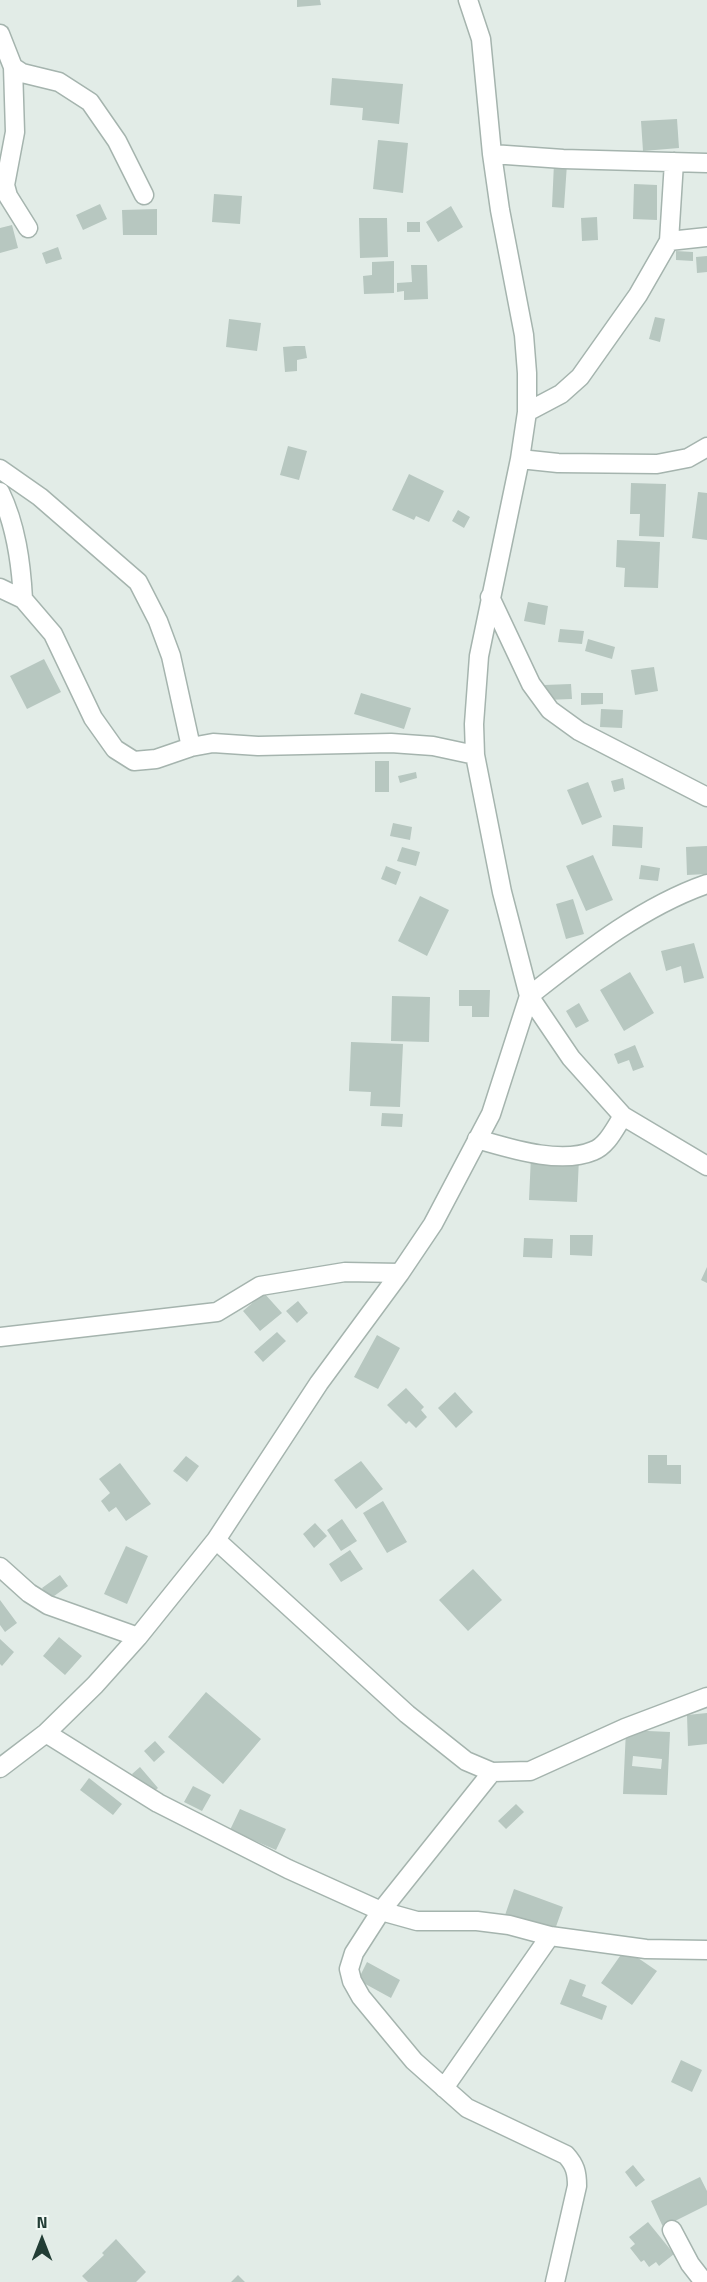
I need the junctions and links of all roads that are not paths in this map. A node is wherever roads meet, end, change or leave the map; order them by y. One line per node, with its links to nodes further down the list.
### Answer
1 (468, 0): 4 (street)
2 (0, 34): 3 (street)
3 (13, 67): 7 (street); 8 (street)
4 (492, 154): 5 (street); 11 (street)
5 (674, 162): 6 (street); 10 (street)
6 (707, 163)
7 (144, 195)
8 (28, 228)
9 (707, 237): 10 (street)
10 (669, 241): 11 (street)
11 (526, 412): 13 (street)
12 (707, 447): 13 (street)
13 (520, 459): 17 (street)
14 (0, 469): 19 (street)
15 (0, 492): 18 (street)
16 (0, 588): 18 (street)
17 (490, 597): 20 (street); 21 (street)
18 (23, 599): 19 (street)
19 (191, 747): 20 (street)
20 (475, 755): 23 (street)
21 (707, 797)
22 (707, 884): 23 (street)
23 (529, 996): 24 (street); 25 (street)
24 (623, 1116): 25 (street); 26 (street)
25 (477, 1139): 27 (street)
26 (707, 1166)
27 (400, 1273): 28 (street); 29 (street)
28 (0, 1336)
29 (216, 1540): 31 (street); 35 (street)
30 (0, 1568): 31 (street)
31 (138, 1637): 33 (street)
32 (707, 1697): 35 (street)
33 (46, 1733): 34 (street); 36 (street)
34 (0, 1768)
35 (492, 1772): 36 (street)
36 (381, 1911): 37 (street); 39 (street)
37 (550, 1936): 38 (street); 39 (street)
38 (707, 1950)
39 (444, 2088): 41 (street)
40 (672, 2230): 42 (street)
41 (555, 2282)
42 (704, 2282)

